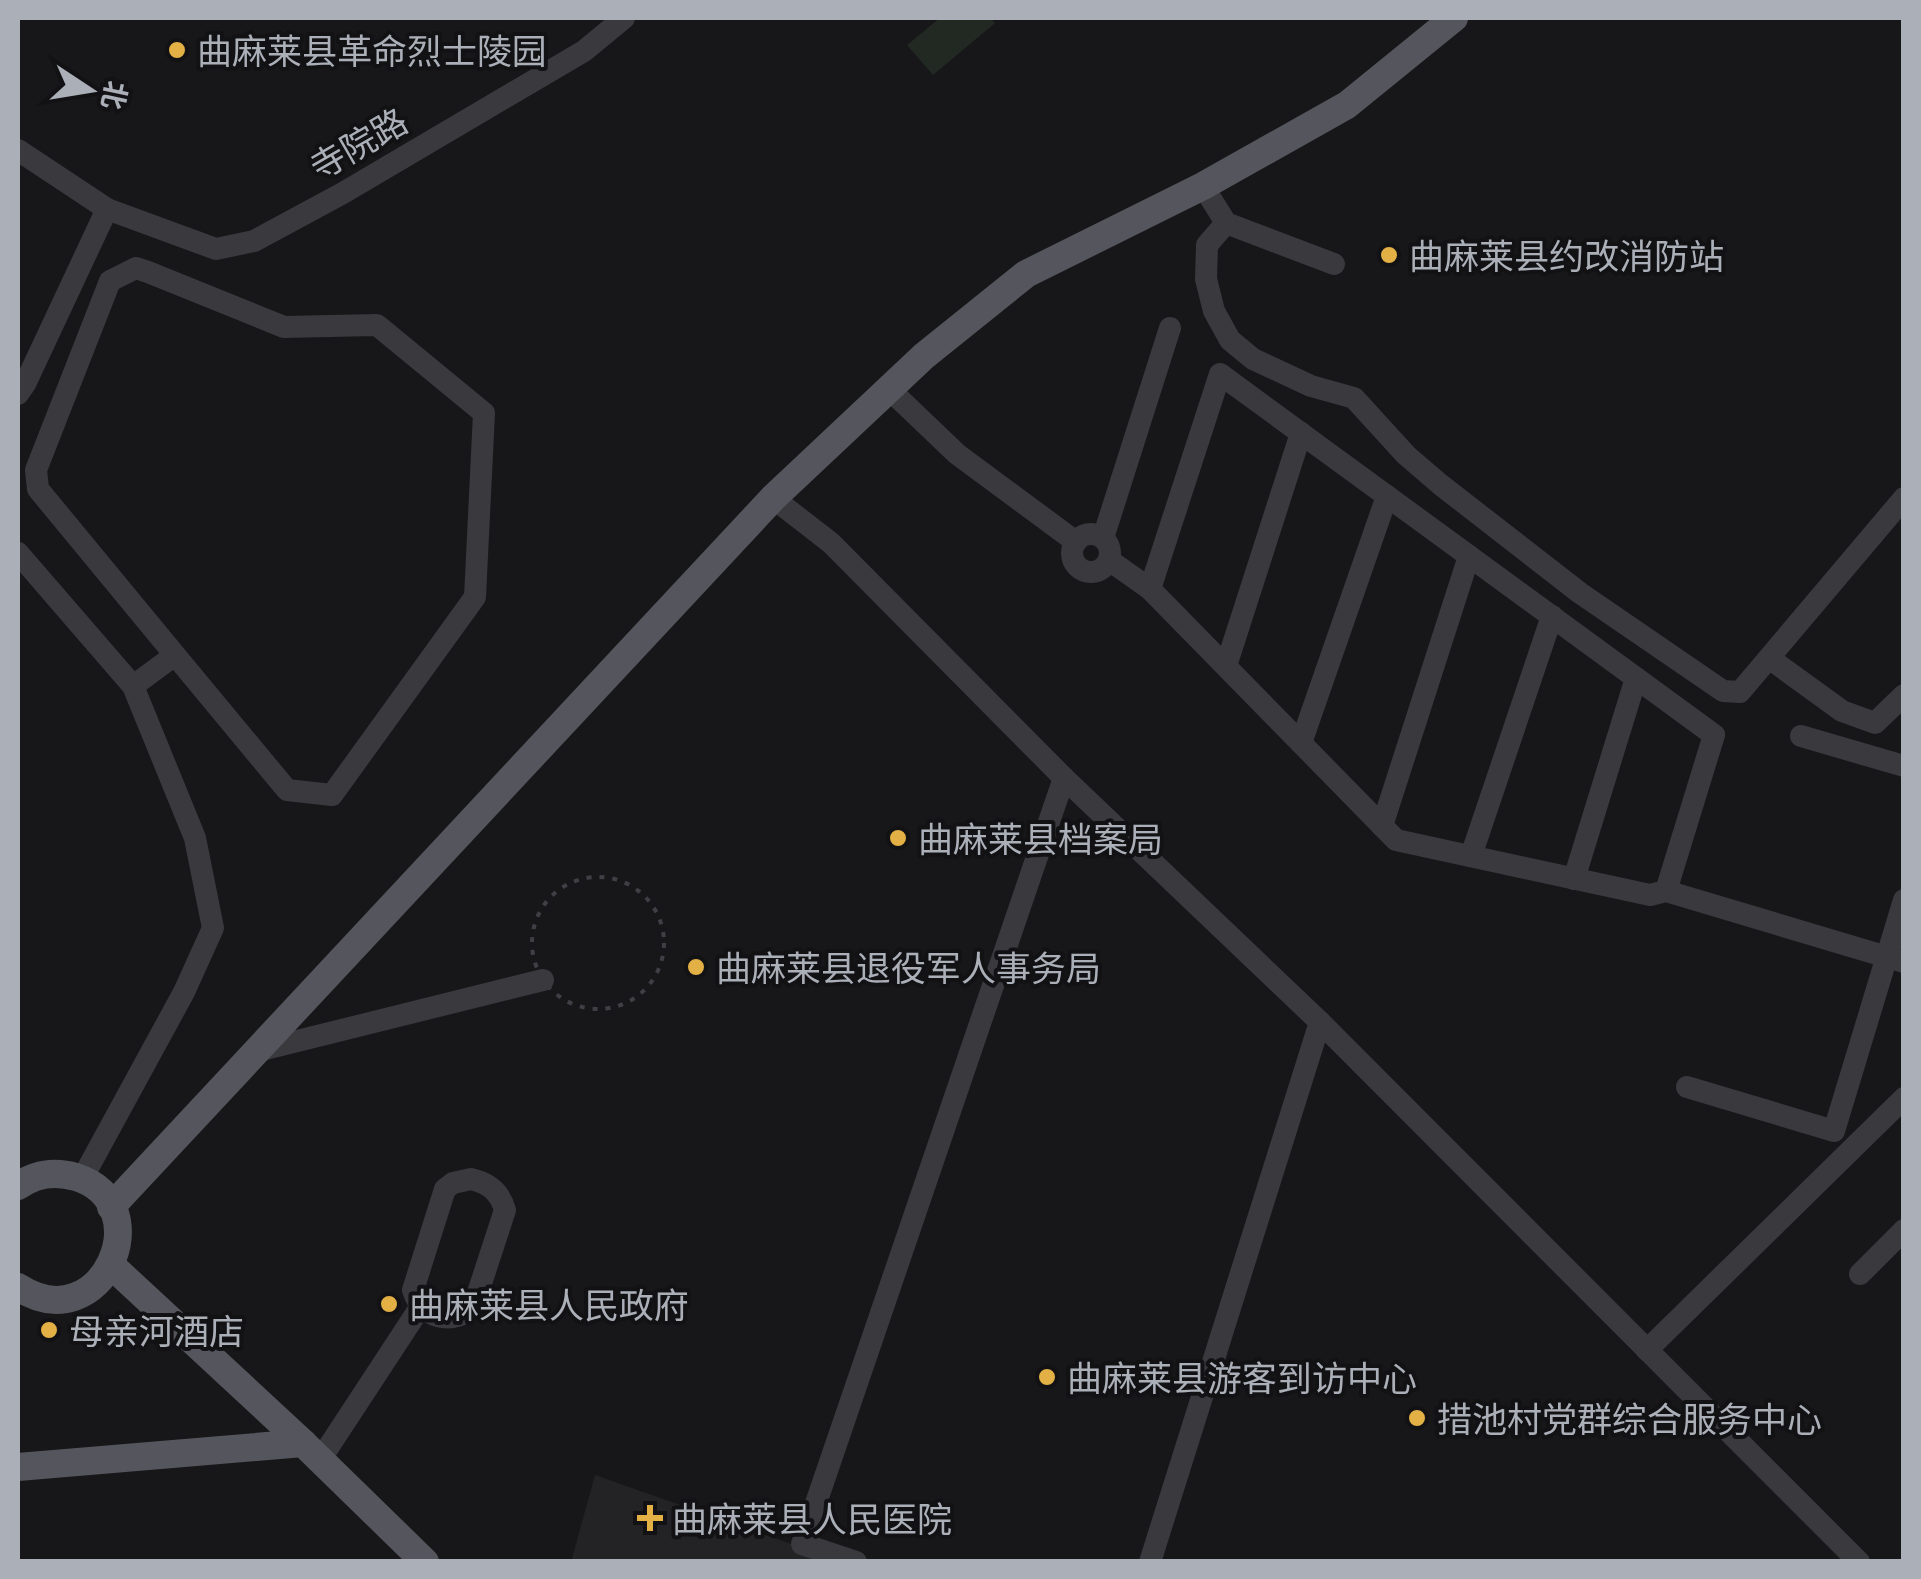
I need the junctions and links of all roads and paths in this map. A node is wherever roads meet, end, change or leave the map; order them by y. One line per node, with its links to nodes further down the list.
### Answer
1 (624, 18): 5 (street, 寺院路)
2 (1454, 18): 4 (main road)
3 (18, 150): 5 (street, 寺院路)
4 (1203, 186): 6 (street); 9 (main road)
5 (107, 209): 10 (street)
6 (1226, 223): 7 (street); 22 (street)
7 (1334, 264)
8 (1170, 328): 16 (street)
9 (889, 388): 13 (main road); 15 (street)
10 (18, 394)
11 (1301, 433): 12 (street); 19 (street); 23 (street)
12 (1387, 496): 18 (street); 30 (street)
13 (774, 498): 32 (street); 41 (main road)
14 (1904, 498): 22 (street)
15 (1076, 542): 16 (street); 16 (street)
16 (1106, 549): 19 (street)
17 (18, 554): 25 (street)
18 (1469, 556): 20 (street); 33 (street)
19 (1150, 588): 23 (street)
20 (1552, 616): 24 (street); 34 (street)
21 (174, 655): 21 (street); 25 (street)
22 (1769, 658): 27 (street)
23 (1226, 666): 30 (street)
24 (1636, 678): 35 (street); 36 (street)
25 (133, 686): 44 (street)
26 (1904, 694): 27 (street)
27 (1874, 723): 28 (street)
28 (1904, 724)
29 (1800, 736): 31 (street)
30 (1301, 743): 33 (street)
31 (1904, 766)
32 (1064, 778): 40 (street); 56 (street)
33 (1382, 826): 34 (street)
34 (1470, 856): 35 (street)
35 (1574, 879): 36 (street)
36 (1666, 891): 38 (street)
37 (1904, 900): 38 (street)
38 (1895, 959): 42 (street)
39 (543, 980): 39 (path); 41 (street)
40 (1320, 1022): 52 (street); 57 (street)
41 (257, 1051): 46 (main road)
42 (1687, 1088)
43 (1904, 1098): 52 (street)
44 (82, 1179): 45 (main road); 46 (main road)
45 (19, 1181)
46 (111, 1207): 48 (main road)
47 (1904, 1230): 49 (street)
48 (112, 1266): 50 (main road); 53 (main road)
49 (1860, 1274)
50 (18, 1287)
51 (421, 1306): 51 (street); 53 (street)
52 (1647, 1350): 58 (street)
53 (311, 1451): 54 (main road); 55 (main road)
54 (18, 1467)
55 (425, 1562)
56 (856, 1562)
57 (1150, 1562)
58 (1859, 1562)

